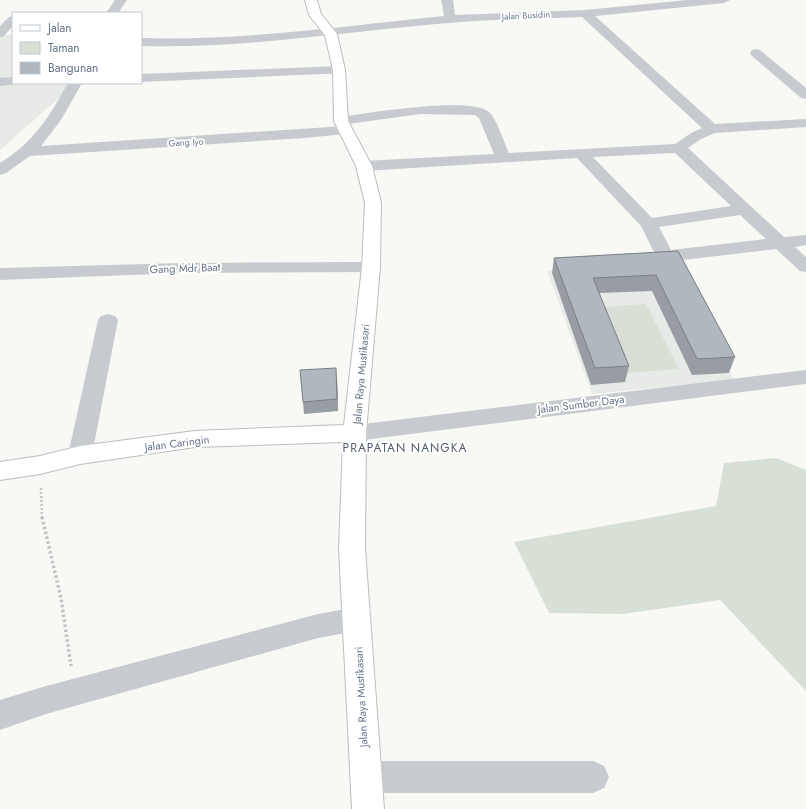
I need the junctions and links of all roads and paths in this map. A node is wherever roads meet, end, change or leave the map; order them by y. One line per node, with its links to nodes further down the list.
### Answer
1 (121, 0): 8 (street)
2 (311, 0): 12 (main road, Jalan Raya Mustikasari)
3 (447, 0): 11 (street)
4 (599, 0): 7 (street)
5 (724, 0): 6 (street, Jalan Busidin)
6 (663, 3): 7 (street, Jalan Busidin)
7 (611, 10): 9 (street, Jalan Busidin)
8 (113, 12)
9 (584, 13): 11 (street, Jalan Busidin); 24 (street)
10 (10, 14): 13 (street)
11 (450, 19): 12 (street, Jalan Busidin)
12 (328, 30): 14 (street, Jalan Busidin); 16 (main road, Jalan Raya Mustikasari)
13 (0, 32)
14 (142, 42)
15 (756, 53): 21 (street)
16 (339, 70): 17 (street); 23 (main road, Jalan Raya Mustikasari)
17 (142, 78)
18 (0, 82): 19 (street)
19 (12, 82)
20 (74, 84): 26 (street)
21 (806, 96)
22 (806, 123): 24 (street)
23 (343, 126): 26 (street, Gang Iyo); 28 (street, Gang Iyo); 29 (main road, Jalan Raya Mustikasari)
24 (712, 129): 25 (street)
25 (679, 148): 27 (street); 31 (street)
26 (27, 152): 30 (street)
27 (580, 153): 28 (street); 32 (street)
28 (503, 157): 29 (street)
29 (364, 166): 37 (main road, Jalan Raya Mustikasari)
30 (0, 170)
31 (745, 209): 32 (street); 34 (street)
32 (648, 224): 35 (street)
33 (806, 240): 34 (street)
34 (783, 244): 35 (street); 38 (street)
35 (666, 257): 36 (street)
36 (635, 259)
37 (371, 267): 39 (street, Gang Mdr Baat); 42 (main road, Jalan Raya Mustikasari)
38 (806, 267)
39 (0, 274)
40 (108, 320): 43 (street)
41 (806, 377): 42 (street, Jalan Sumber Daya)
42 (355, 432): 43 (main road, Jalan Caringin); 46 (main road, Jalan Raya Mustikasari)
43 (80, 455): 44 (main road, Jalan Caringin)
44 (40, 465): 45 (main road, Jalan Caringin); 47 (path)
45 (0, 471)
46 (357, 619): 47 (street); 49 (main road, Jalan Raya Mustikasari)
47 (75, 692): 48 (street)
48 (0, 715)
49 (366, 777): 50 (street); 51 (main road, Jalan Raya Mustikasari)
50 (593, 777)
51 (368, 809)

